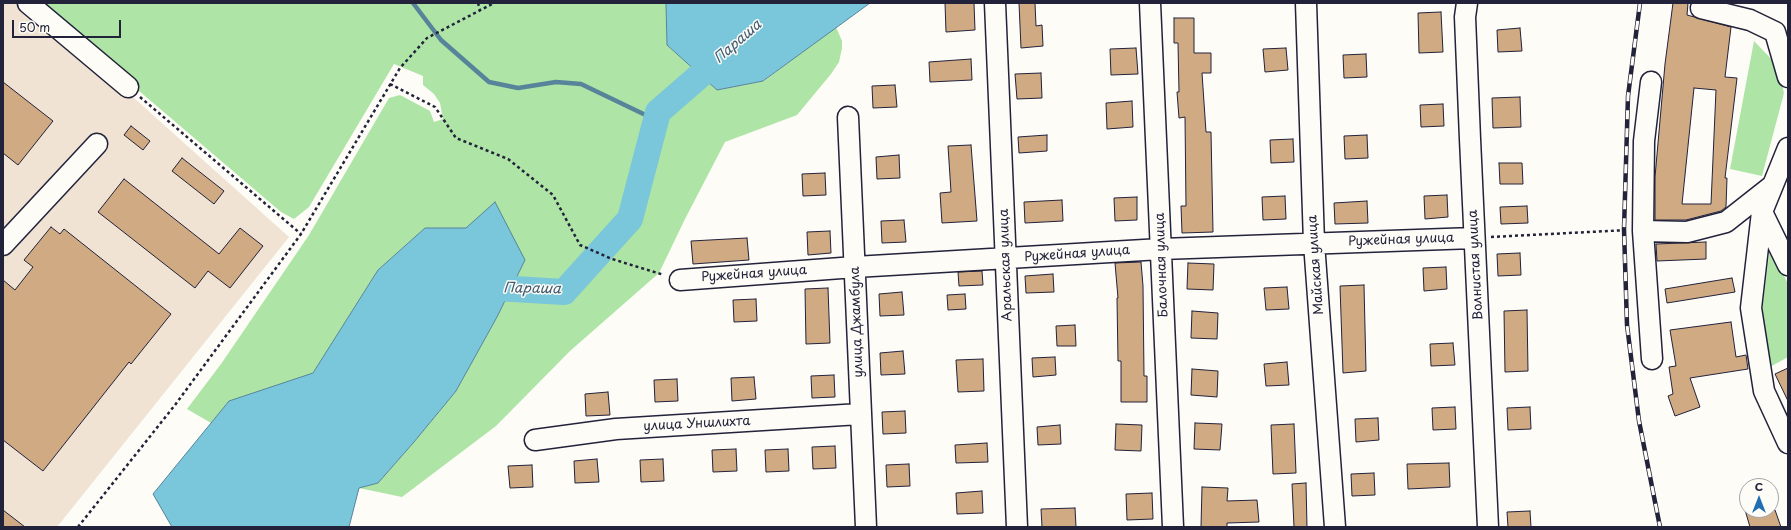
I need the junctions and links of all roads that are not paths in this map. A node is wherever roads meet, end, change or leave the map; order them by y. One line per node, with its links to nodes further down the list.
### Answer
1 (28, 3): 9 (street)
2 (995, 3): 20 (street, Аральская улица)
3 (1150, 3): 19 (street, Балочная улица)
4 (1306, 3): 17 (street, Майская улица)
5 (1467, 3): 16 (street, Волнистая улица)
6 (1701, 8): 7 (street)
7 (1788, 77)
8 (1651, 82): 15 (street)
9 (128, 87)
10 (848, 117): 22 (street, улица Джамбула)
11 (97, 144): 18 (street)
12 (1788, 148): 13 (street)
13 (1781, 181): 14 (street); 15 (street)
14 (1762, 212): 21 (street); 27 (street)
15 (1643, 231): 24 (street)
16 (1474, 238): 17 (street, Ружейная улица); 32 (street, Волнистая улица)
17 (1314, 243): 19 (street, Ружейная улица); 31 (street, Майская улица)
18 (3, 245)
19 (1161, 248): 20 (street, Ружейная улица); 30 (street, Балочная улица)
20 (1006, 259): 22 (street, Ружейная улица); 29 (street, Аральская улица)
21 (1788, 265)
22 (855, 267): 23 (street, Ружейная улица); 25 (street, улица Джамбула)
23 (680, 280)
24 (1652, 359)
25 (860, 414): 26 (street, улица Уншлихта); 28 (street, улица Джамбула)
26 (535, 440)
27 (1788, 443)
28 (866, 527)
29 (1017, 527)
30 (1173, 527)
31 (1335, 527)
32 (1488, 527)

